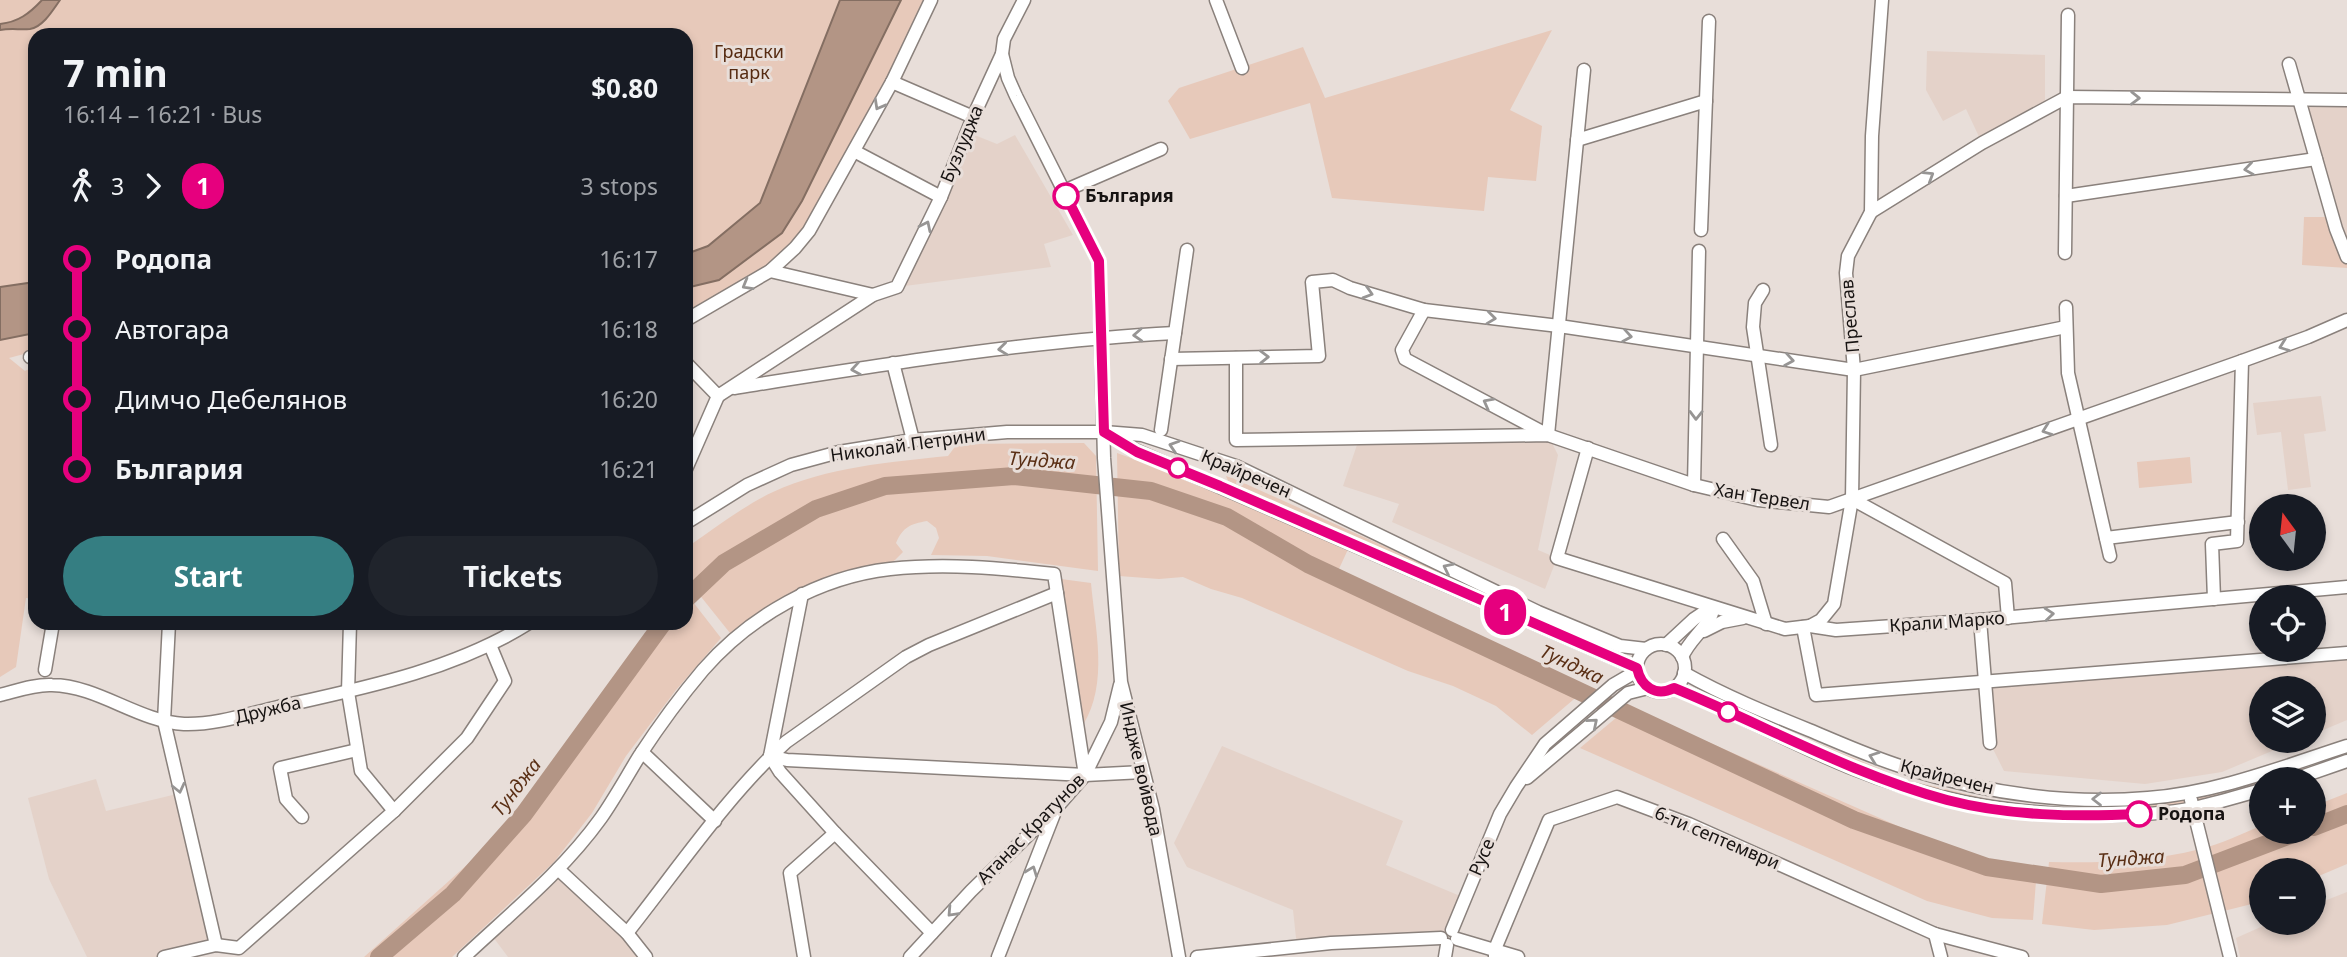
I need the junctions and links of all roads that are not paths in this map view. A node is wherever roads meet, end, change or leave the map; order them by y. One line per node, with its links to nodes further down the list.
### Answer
1 (931, 0): 11 (street)
2 (1024, 0): 7 (street, Бузлуджа)
3 (1216, 0): 9 (street)
4 (1882, 0): 24 (street, Преслав)
5 (2068, 15): 12 (street)
6 (1709, 21): 15 (street)
7 (1002, 54): 16 (street, Бузлуджа); 21 (street, Индже войвода)
8 (2289, 64): 13 (street)
9 (1242, 68)
10 (1584, 70): 17 (street)
11 (892, 82): 16 (street); 19 (street, one-way to 19)
12 (2067, 97): 13 (street, one-way to 13); 22 (street); 24 (street, one-way to 12)
13 (2299, 99): 14 (street); 20 (street)
14 (2347, 100)
15 (1706, 101): 17 (street); 25 (street)
16 (973, 117): 23 (street, Бузлуджа)
17 (1577, 139): 37 (street)
18 (1161, 149): 21 (street)
19 (854, 151): 23 (street); 30 (street)
20 (2316, 159): 22 (street, one-way to 22); 29 (street)
21 (1064, 191): 40 (street, Индже войвода)
22 (2066, 196): 28 (street)
23 (941, 197): 32 (street, Бузлуджа, one-way to 23)
24 (1871, 212): 48 (street, Преслав)
25 (1701, 229)
26 (1187, 250): 39 (street)
27 (1699, 251): 41 (street)
28 (2065, 253)
29 (2347, 257)
30 (770, 271): 32 (street); 35 (street, one-way to 35)
31 (1763, 290): 42 (street)
32 (873, 295): 49 (street)
33 (2066, 307): 38 (street)
34 (1424, 310): 37 (street, one-way to 37); 43 (street, one-way to 34); 54 (street, one-way to 34)
35 (693, 316)
36 (2347, 320): 45 (street, Хан Тервел, one-way to 45)
37 (1559, 326): 41 (street, one-way to 41); 54 (street)
38 (2066, 327): 48 (street); 51 (street)
39 (1175, 333): 40 (street, one-way to 40); 44 (street)
40 (1101, 337): 46 (street, one-way to 46); 53 (street, Индже войвода)
41 (1697, 347): 42 (street); 59 (street, one-way to 59)
42 (1758, 355): 48 (street, one-way to 48); 56 (street)
43 (1236, 358): 44 (street); 54 (street, Хан Тервел)
44 (1171, 359): 52 (street)
45 (2242, 362): 51 (street, Хан Тервел); 62 (street)
46 (893, 363): 49 (street, one-way to 49); 55 (street)
47 (693, 370): 50 (street)
48 (1854, 370): 60 (street, Преслав)
49 (730, 388): 50 (street)
50 (718, 396): 58 (street)
51 (2078, 419): 60 (street, Хан Тервел, one-way to 60); 63 (street)
52 (1161, 430)
53 (1104, 432): 55 (street, Николай Петрини); 83 (street, Крайречен, one-way to 53); 85 (street, Крайречен); 90 (street, Индже войвода)
54 (1549, 435): 57 (street, Хан Тервел)
55 (913, 440): 61 (street, Николай Петрини)
56 (1771, 445)
57 (1588, 448): 59 (street, Хан Тервел); 70 (street, Крали Марко)
58 (693, 453)
59 (1694, 485): 60 (street, Хан Тервел)
60 (1852, 499): 72 (street); 75 (street, Преслав)
61 (693, 519)
62 (2238, 522): 63 (street); 69 (street)
63 (2106, 538): 65 (street)
64 (1723, 540): 74 (street)
65 (2110, 556)
66 (2347, 587): 69 (street, Крали Марко)
67 (1057, 593): 68 (street); 102 (street); 106 (street)
68 (802, 594): 101 (street); 102 (street)
69 (2214, 599): 72 (street, Крали Марко, one-way to 69)
70 (1713, 608): 71 (street, Крали Марко); 80 (street); 82 (street)
71 (1746, 618): 74 (street, Крали Марко); 80 (street)
72 (2008, 618): 73 (street, Крали Марко)
73 (1980, 620): 75 (street, Крали Марко); 91 (street)
74 (1766, 624): 75 (street, Крали Марко)
75 (1807, 627): 91 (street)
76 (52, 630): 87 (street)
77 (169, 630): 97 (street)
78 (350, 630): 95 (street)
79 (517, 630): 81 (street, Дружба)
80 (1692, 639): 86 (street)
81 (490, 645): 95 (street, Дружба); 112 (street)
82 (1666, 645): 83 (street); 86 (street)
83 (1646, 649): 88 (street)
84 (2347, 653): 91 (street)
85 (1604, 655): 88 (street, Крайречен); 92 (street)
86 (1682, 657): 89 (street)
87 (45, 670)
88 (1637, 670): 92 (street); 93 (street)
89 (1684, 673): 94 (street); 108 (street, Крайречен, one-way to 89)
90 (1121, 682): 105 (street, Индже войвода); 106 (street, Атанас Кратунов)
91 (1986, 682): 98 (street)
92 (1614, 685): 107 (street, Русе)
93 (1648, 688): 94 (street); 107 (street, one-way to 93)
94 (1674, 688): 111 (street, Крайречен)
95 (348, 692): 97 (street, Дружба); 100 (street)
96 (8, 697): 97 (street, Дружба)
97 (164, 721): 122 (street, one-way to 122)
98 (1990, 743)
99 (2347, 746): 108 (street, Крайречен)
100 (357, 750): 112 (street); 113 (street)
101 (642, 751): 114 (street); 116 (street)
102 (770, 756): 106 (street); 114 (street); 115 (street)
103 (2347, 761): 104 (street)
104 (2326, 768)
105 (1143, 772): 106 (street); 130 (street, Индже войвода)
106 (1085, 775): 110 (street, Атанас Кратунов)
107 (1516, 787): 120 (street, Русе)
108 (2189, 793): 111 (street)
109 (2249, 793): 111 (street, Крайречен)
110 (1057, 807): 118 (street, Атанас Кратунов, one-way to 118); 129 (street, one-way to 110)
111 (2193, 808): 136 (street)
112 (394, 811): 122 (street)
113 (302, 817)
114 (715, 821): 117 (street)
115 (835, 833): 118 (street); 127 (street)
116 (558, 869): 117 (street); 125 (street)
117 (627, 933): 126 (street)
118 (932, 933): 128 (street, Атанас Кратунов)
119 (1935, 934): 123 (street, 6-ти септември); 134 (street); 135 (street, 6-ти септември)
120 (1448, 942): 121 (street); 123 (street)
121 (1331, 943): 131 (street); 132 (street)
122 (216, 945): 124 (street)
123 (1495, 953): 133 (street)
124 (164, 957)
125 (464, 957)
126 (646, 957)
127 (804, 957)
128 (910, 957)
129 (998, 957)
130 (1179, 957)
131 (1198, 957)
132 (1331, 957)
133 (1518, 957)
134 (1941, 957)
135 (2022, 957)
136 (2230, 957)

